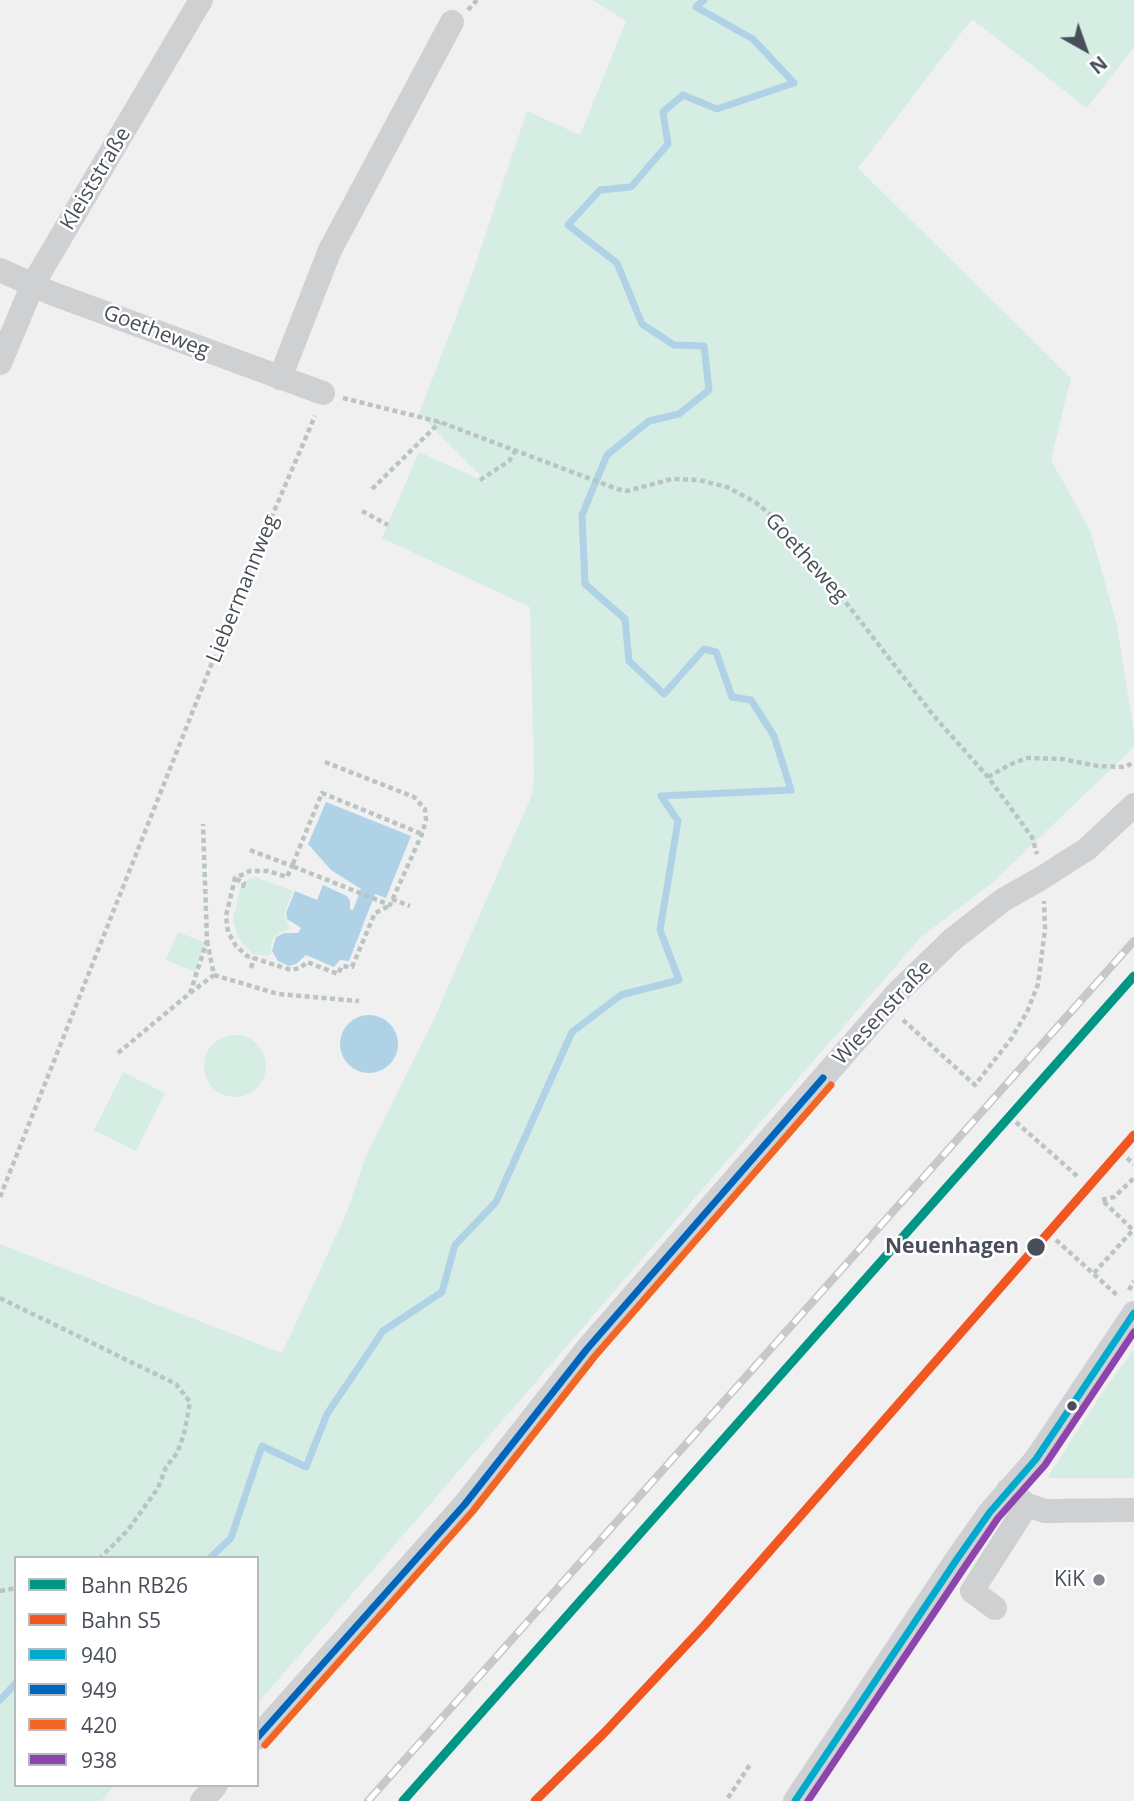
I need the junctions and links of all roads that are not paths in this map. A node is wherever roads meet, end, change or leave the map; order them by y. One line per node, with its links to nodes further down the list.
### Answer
1 (201, 0): 4 (street, Kleiststraße)
2 (452, 22): 6 (street)
3 (0, 270): 4 (street, Goetheweg)
4 (33, 284): 5 (street, Kleiststraße); 6 (street, Goetheweg)
5 (0, 363)
6 (280, 378): 7 (street)
7 (323, 393)
8 (1134, 805): 16 (street, Wiesenstraße)
9 (1129, 1307): 10 (street)
10 (1007, 1490): 11 (street); 13 (street)
11 (1027, 1505): 12 (street); 14 (street)
12 (1134, 1510)
13 (947, 1574): 14 (street); 19 (street)
14 (972, 1591): 15 (street)
15 (996, 1608)
16 (259, 1736)
17 (214, 1787): 18 (street)
18 (202, 1801)
19 (795, 1801)

